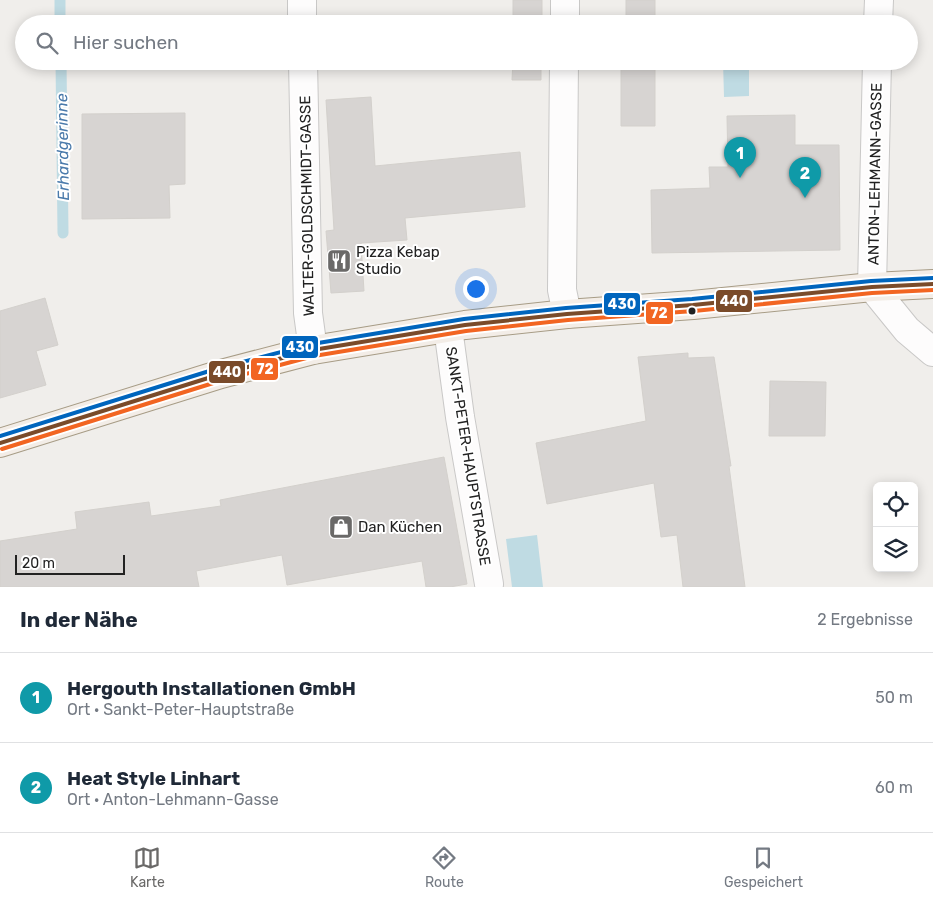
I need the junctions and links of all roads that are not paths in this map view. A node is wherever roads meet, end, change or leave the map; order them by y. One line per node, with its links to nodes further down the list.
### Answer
1 (302, 0): 4 (street)
2 (565, 0): 5 (street)
3 (879, 0): 6 (street)
4 (302, 15)
5 (565, 15)
6 (878, 15)
7 (303, 70): 14 (street, WALTER-GOLDSCHMIDT-GASSE)
8 (564, 70): 12 (street)
9 (877, 70): 11 (street, ANTON-LEHMANN-GASSE)
10 (933, 284): 11 (main road, SANKT-PETER-HAUPTSTRASSE)
11 (872, 286): 12 (main road, SANKT-PETER-HAUPTSTRASSE); 15 (street)
12 (567, 314): 13 (main road, SANKT-PETER-HAUPTSTRASSE)
13 (448, 328): 14 (main road, SANKT-PETER-HAUPTSTRASSE); 17 (street, SANKT-PETER-HAUPTSTRASSE)
14 (313, 350): 16 (main road, SANKT-PETER-HAUPTSTRASSE)
15 (933, 352)
16 (0, 443)
17 (489, 584)

